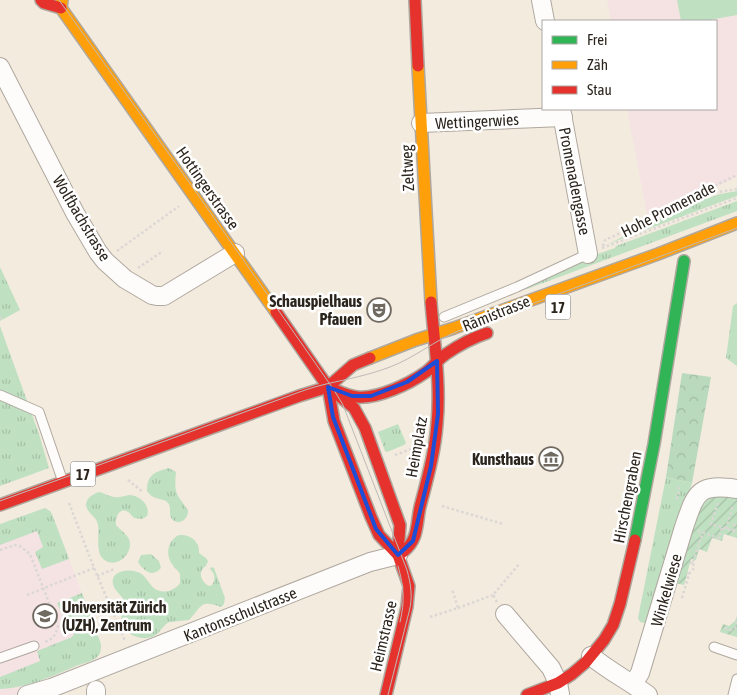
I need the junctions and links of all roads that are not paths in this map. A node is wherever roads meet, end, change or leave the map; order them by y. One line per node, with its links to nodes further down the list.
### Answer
1 (40, 0): 4 (street, Hottingerstrasse)
2 (414, 0): 8 (street, Zeltweg)
3 (541, 0): 5 (street)
4 (59, 2): 12 (street, Hottingerstrasse)
5 (545, 20)
6 (0, 67): 12 (street, Wolfbachstrasse)
7 (562, 113): 8 (street, Wettingerwies); 11 (street, Promenadengasse)
8 (421, 124): 15 (street, Zeltweg)
9 (737, 223): 10 (street, Rämistrasse / 17)
10 (684, 244): 13 (street); 17 (street, Rämistrasse / 17)
11 (596, 251): 15 (lane)
12 (235, 253): 19 (street, Hottingerstrasse)
13 (688, 260): 14 (street); 31 (street, Hirschengraben)
14 (670, 266)
15 (433, 322): 17 (street, Zeltweg)
16 (499, 328): 18 (street, Rämistrasse)
17 (435, 335): 18 (street, Heimplatz); 19 (street, Rämistrasse / 17)
18 (437, 361): 19 (street, Rämistrasse); 26 (street, Heimplatz)
19 (328, 387): 21 (lane); 22 (street, Rämistrasse / 17); 26 (street); 26 (street, Heimplatz)
20 (0, 395): 22 (lane)
21 (342, 412)
22 (62, 482): 24 (street, Rämistrasse / 17)
23 (733, 501): 34 (street, Winkelwiese)
24 (0, 505)
25 (388, 530): 26 (lane)
26 (398, 555): 36 (street, Kantonsschulstrasse); 37 (street, Heimstrasse)
27 (504, 614): 35 (street)
28 (34, 646): 32 (lane)
29 (714, 647): 30 (lane)
30 (737, 655)
31 (591, 656): 34 (street); 35 (street, Hirschengraben)
32 (0, 658)
33 (737, 679): 40 (lane)
34 (633, 684): 39 (street)
35 (559, 689): 38 (street, Hirschengraben)
36 (27, 695)
37 (386, 695)
38 (527, 695)
39 (648, 695)
40 (733, 695)

